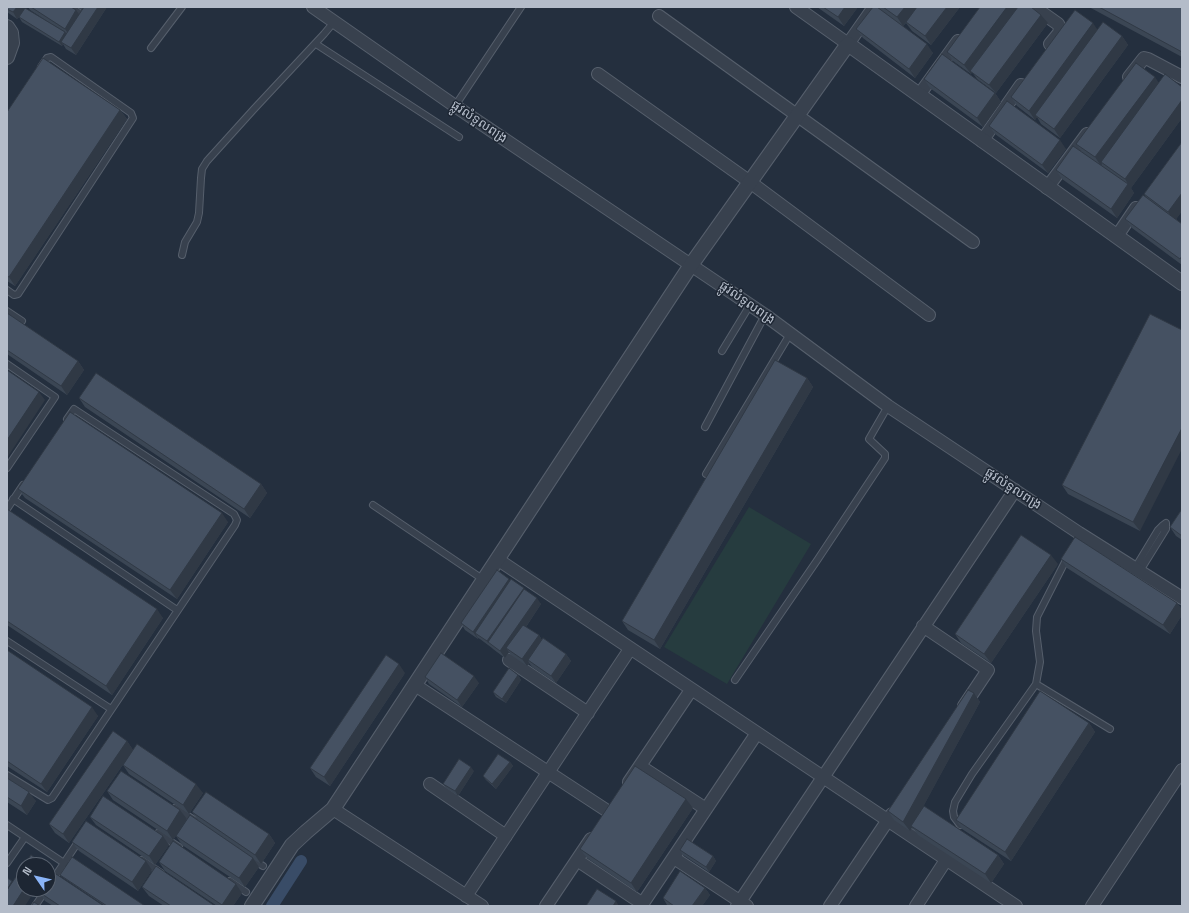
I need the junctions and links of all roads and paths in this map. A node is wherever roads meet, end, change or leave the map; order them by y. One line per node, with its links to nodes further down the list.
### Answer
1 (71, 7): 8 (lane)
2 (182, 7): 15 (lane)
3 (313, 7): 10 (street, ផ្លូវលំទួលពង្រ)
4 (521, 7): 24 (lane)
5 (796, 7): 14 (street)
6 (874, 7): 14 (street)
7 (1034, 7): 16 (street)
8 (82, 15)
9 (659, 16): 25 (street)
10 (334, 22): 13 (lane); 24 (street, ផ្លូវលំទួលពង្រ)
11 (7, 27): 17 (street)
12 (964, 32): 23 (street)
13 (316, 44): 27 (lane); 34 (lane)
14 (848, 44): 23 (street); 25 (street)
15 (151, 48)
16 (1045, 52)
17 (7, 57)
18 (38, 71): 37 (lane)
19 (598, 74): 29 (street)
20 (1027, 77): 28 (street)
21 (1182, 78): 22 (street)
22 (1123, 86)
23 (919, 95): 28 (street)
24 (455, 106): 35 (street, ផ្លូវលំទួលពង្រ)
25 (798, 115): 29 (street); 33 (street)
26 (1094, 124): 30 (street)
27 (459, 137)
28 (982, 141): 30 (street)
29 (750, 182): 35 (street); 41 (street)
30 (1047, 188): 32 (street)
31 (1143, 199): 32 (street)
32 (1117, 236): 36 (street)
33 (973, 242)
34 (182, 255)
35 (691, 265): 38 (street, ផ្លូវលំទួលពង្រ); 57 (street)
36 (1182, 283)
37 (7, 290)
38 (750, 305): 40 (street, ផ្លូវលំទួលពង្រ); 44 (lane)
39 (7, 311): 42 (lane)
40 (765, 315): 43 (street, ផ្លូវលំទួលពង្រ); 48 (lane)
41 (929, 315)
42 (22, 321)
43 (790, 334): 46 (street, ផ្លូវលំទួលពង្រ); 50 (lane)
44 (722, 351)
45 (7, 364): 49 (lane)
46 (888, 406): 52 (street, ផ្លូវលំទួលពង្រ); 66 (lane)
47 (65, 422): 61 (lane)
48 (705, 427)
49 (7, 468)
50 (706, 474)
51 (26, 480): 53 (lane)
52 (1015, 490): 58 (street, ផ្លូវលំទួលពង្រ); 62 (street)
53 (14, 499): 55 (lane); 61 (lane)
54 (374, 505): 59 (lane)
55 (7, 509)
56 (1069, 553): 68 (lane)
57 (497, 560): 59 (street); 64 (street)
58 (1138, 569): 58 (lane); 60 (street, ផ្លូវលំទួលពង្រ)
59 (484, 580): 67 (street)
60 (1182, 598)
61 (176, 610): 70 (lane)
62 (923, 626): 72 (street); 79 (street)
63 (7, 641): 70 (lane)
64 (630, 649): 69 (street); 71 (street)
65 (509, 660): 71 (street)
66 (735, 680)
67 (415, 684): 77 (street); 84 (street)
68 (1036, 684): 73 (lane); 92 (lane)
69 (691, 690): 74 (street); 75 (street)
70 (111, 709): 78 (lane)
71 (588, 713): 77 (street)
72 (957, 716)
73 (1110, 729)
74 (757, 734): 79 (street); 85 (street)
75 (640, 766): 81 (street); 85 (street)
76 (1182, 770): 124 (street)
77 (548, 772): 94 (street); 103 (street)
78 (7, 775)
79 (822, 777): 87 (street); 116 (street)
80 (430, 784): 94 (street)
81 (622, 792)
82 (900, 801): 87 (street)
83 (168, 803): 86 (lane)
84 (333, 809): 115 (street); 118 (street)
85 (706, 809): 102 (street)
86 (195, 818): 88 (lane); 90 (lane)
87 (887, 820): 104 (street); 121 (street)
88 (200, 824)
89 (7, 825): 95 (lane)
90 (189, 826)
91 (151, 828): 97 (lane)
92 (965, 828)
93 (85, 832): 106 (lane)
94 (506, 836): 115 (street)
95 (25, 837): 105 (lane); 106 (lane)
96 (181, 839): 97 (lane)
97 (176, 845): 98 (lane); 99 (lane)
98 (183, 850)
99 (172, 852)
100 (134, 854): 110 (lane)
101 (244, 854): 108 (lane)
102 (674, 858): 116 (street); 117 (street)
103 (577, 860): 117 (street); 120 (street)
104 (946, 860): 122 (street); 123 (street)
105 (7, 862)
106 (64, 863): 109 (lane); 111 (lane)
107 (163, 865): 110 (lane)
108 (263, 866)
109 (70, 868)
110 (157, 874): 112 (lane)
111 (56, 875)
112 (166, 876)
113 (227, 879): 114 (lane)
114 (246, 892)
115 (466, 896): 119 (street)
116 (741, 904)
117 (642, 905)
118 (252, 906)
119 (482, 906)
120 (546, 906)
121 (830, 906)
122 (916, 906)
123 (1016, 906)
124 (1092, 906)

